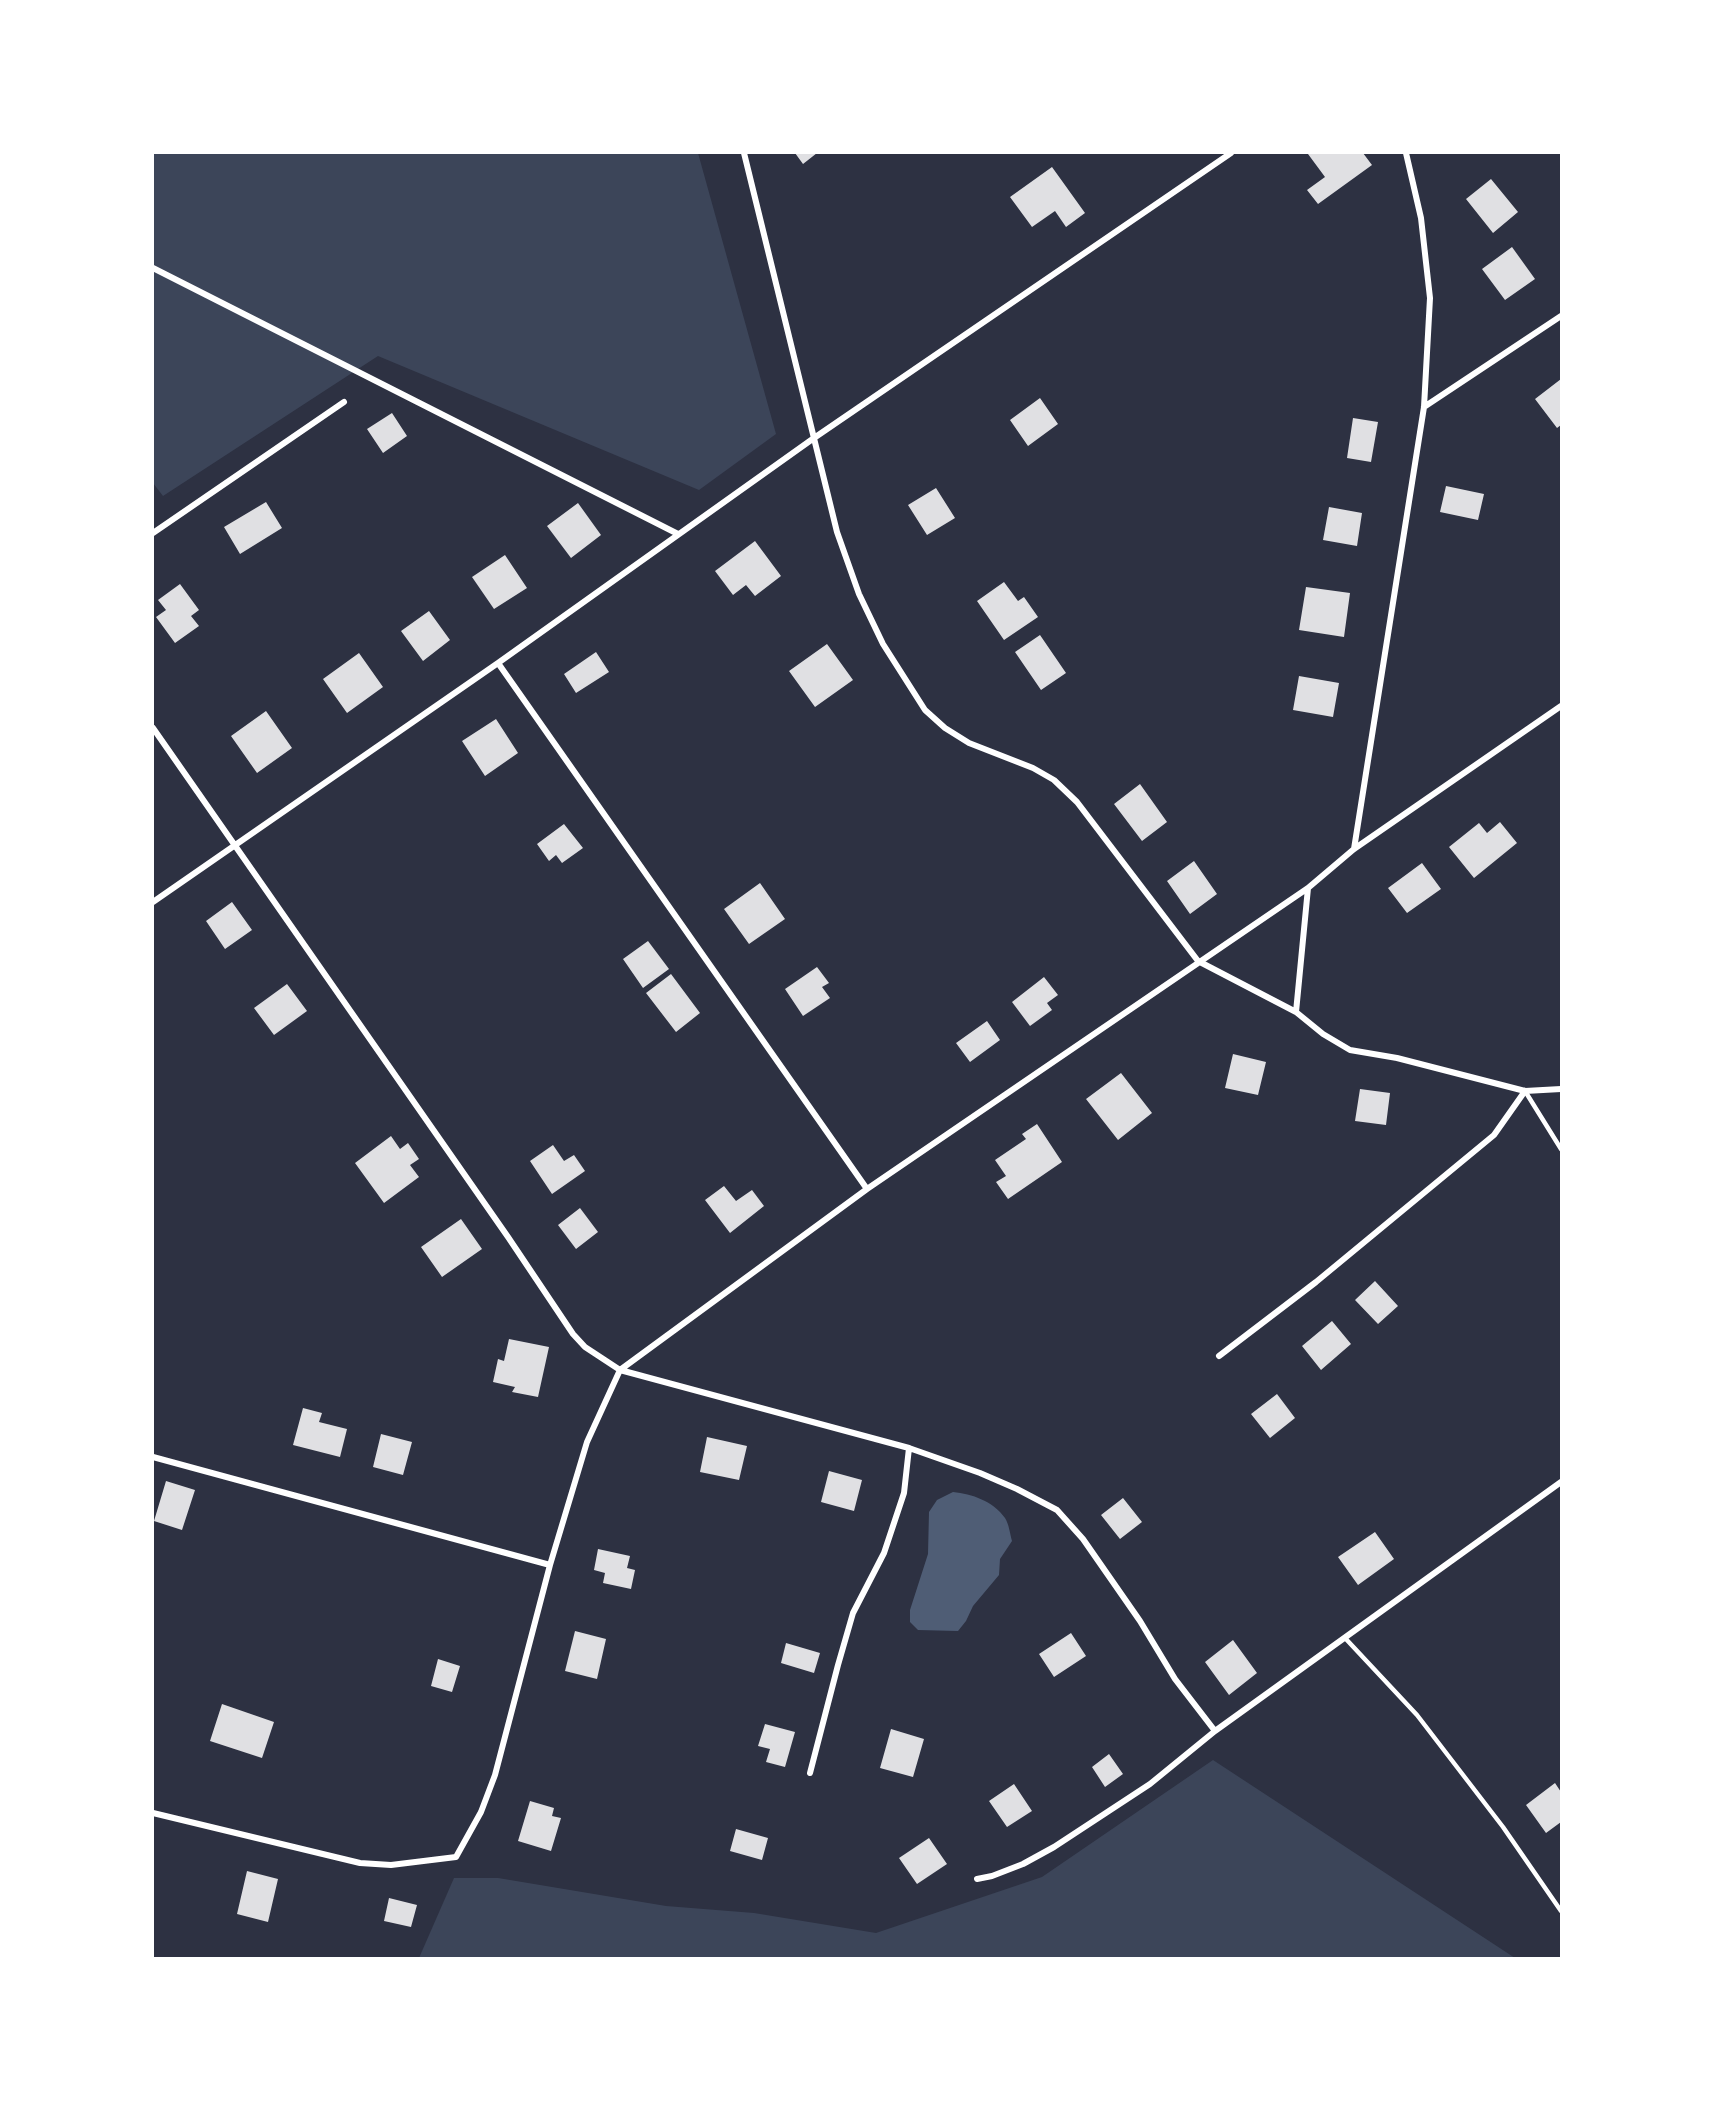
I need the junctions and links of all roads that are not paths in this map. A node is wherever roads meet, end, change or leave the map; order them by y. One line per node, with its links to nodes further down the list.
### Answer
1 (744, 153): 8 (street)
2 (1231, 153): 8 (street)
3 (1406, 153): 7 (street)
4 (153, 268): 10 (street)
5 (1561, 316): 7 (street)
6 (344, 402): 9 (street)
7 (1424, 407): 15 (street)
8 (814, 438): 10 (street); 18 (street)
9 (153, 533)
10 (678, 534): 11 (street)
11 (498, 663): 14 (street); 23 (street)
12 (1561, 706): 15 (street)
13 (153, 728): 14 (street)
14 (235, 845): 17 (street); 25 (street)
15 (1354, 849): 16 (street)
16 (1308, 888): 18 (street); 19 (street)
17 (153, 902)
18 (1198, 962): 19 (street); 23 (street)
19 (1296, 1012): 21 (street)
20 (1561, 1089): 21 (street)
21 (1525, 1091): 22 (lane); 24 (street)
22 (1561, 1149)
23 (867, 1189): 25 (street)
24 (1219, 1356)
25 (620, 1370): 26 (street); 29 (street)
26 (909, 1448): 31 (street); 32 (street)
27 (153, 1457): 29 (street)
28 (1561, 1482): 30 (street)
29 (550, 1565): 33 (street)
30 (1345, 1638): 31 (street); 35 (lane)
31 (1215, 1731): 34 (street)
32 (810, 1773)
33 (153, 1813)
34 (977, 1879)
35 (1561, 1911)

